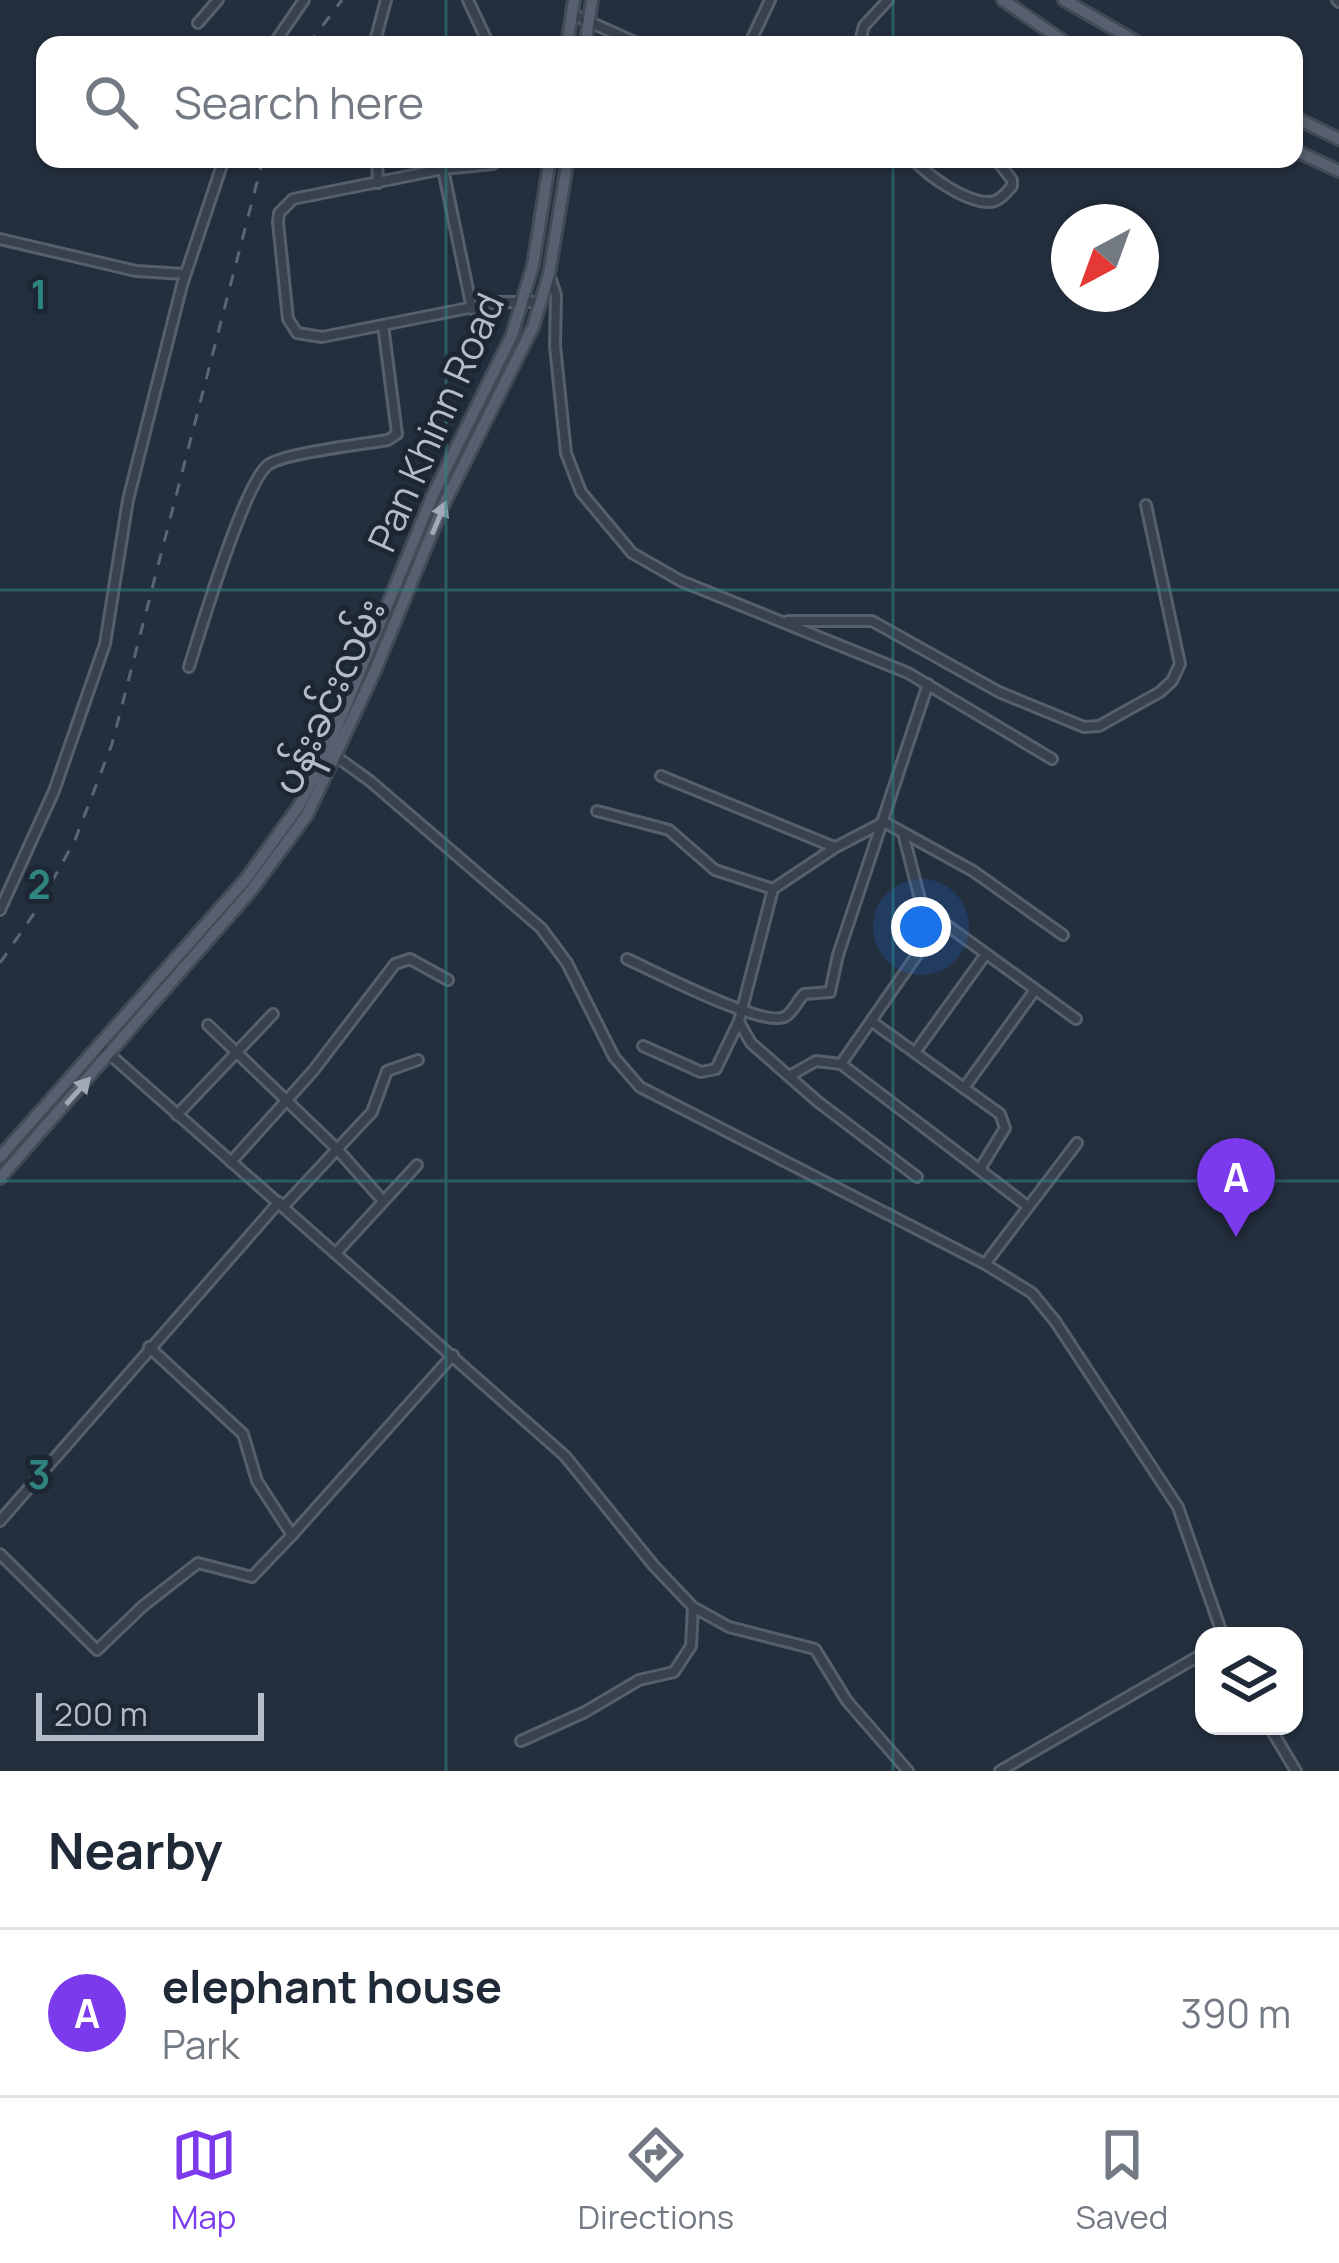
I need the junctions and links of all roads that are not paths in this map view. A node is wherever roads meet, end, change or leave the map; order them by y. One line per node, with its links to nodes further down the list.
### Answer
1 (218, 0): 12 (street)
2 (304, 0): 13 (street)
3 (386, 0): 14 (street)
4 (468, 0): 15 (street)
5 (592, 0): 11 (main road)
6 (770, 0): 18 (street)
7 (888, 0): 19 (street)
8 (1003, 0): 20 (main road)
9 (1064, 0): 21 (main road)
10 (573, 7): 11 (street)
11 (589, 18): 16 (main road); 17 (street)
12 (198, 23)
13 (278, 36)
14 (376, 36)
15 (485, 36)
16 (586, 36)
17 (624, 36)
18 (753, 36)
19 (861, 36)
20 (1054, 36)
21 (1126, 36)
22 (1303, 121): 23 (main road)
23 (1339, 139)
24 (1303, 154): 33 (main road)
25 (221, 168): 36 (street)
26 (377, 168): 34 (street)
27 (453, 168): 32 (street)
28 (548, 168): 38 (main road, Pan Khinn Road)
29 (567, 168): 37 (main road, ပန်းခင်းလမ်း)
30 (925, 168): 31 (street)
31 (1003, 168)
32 (443, 169): 34 (street); 40 (street)
33 (1339, 171)
34 (378, 182): 41 (street)
35 (0, 239): 36 (street)
36 (185, 274): 55 (street)
37 (549, 274): 39 (main road, ပန်းခင်းလမ်း); 43 (street)
38 (524, 301): 39 (street); 40 (street); 46 (main road, Pan Khinn Road)
39 (540, 302): 46 (main road, ပန်းခင်းလမ်း, one-way to 39)
40 (472, 309): 41 (street)
41 (383, 326): 44 (street)
42 (1146, 505): 43 (street)
43 (786, 621): 45 (street)
44 (188, 667)
45 (928, 684): 47 (street); 50 (street)
46 (332, 754): 66 (main road, Pan Khinn Road); 70 (main road, ပန်းခင်းလမ်း); 89 (street)
47 (1052, 759)
48 (661, 776): 52 (street)
49 (597, 811): 53 (street)
50 (884, 822): 51 (street); 52 (street); 62 (street)
51 (904, 836): 54 (street); 56 (street)
52 (836, 848): 53 (street)
53 (773, 889): 62 (street)
54 (922, 907): 57 (street); 64 (street)
55 (0, 910)
56 (1063, 935)
57 (986, 954): 60 (street); 68 (street)
58 (627, 959): 62 (street)
59 (448, 980): 75 (street)
60 (1035, 990): 63 (street); 74 (street)
61 (273, 1014): 69 (street)
62 (740, 1016): 67 (street); 73 (street)
63 (1076, 1019)
64 (872, 1021): 68 (street); 72 (street)
65 (208, 1025): 69 (street)
66 (99, 1045): 70 (street); 79 (main road, Pan Khinn Road)
67 (643, 1046)
68 (916, 1051): 74 (street)
69 (238, 1054): 75 (street); 76 (street)
70 (110, 1055): 76 (street); 84 (main road, ပန်းခင်းလမ်း, one-way to 70)
71 (418, 1060): 78 (street)
72 (842, 1064): 73 (street); 82 (street)
73 (790, 1075): 83 (street)
74 (964, 1088): 82 (street)
75 (288, 1101): 78 (street); 80 (street)
76 (177, 1114): 80 (street)
77 (1077, 1143): 87 (street)
78 (337, 1150): 85 (street); 86 (street)
79 (0, 1156)
80 (231, 1162): 86 (street)
81 (417, 1165): 85 (street)
82 (980, 1169): 87 (street)
83 (917, 1177)
84 (0, 1178)
85 (383, 1201): 88 (street)
86 (281, 1204): 88 (street); 90 (street)
87 (1026, 1205): 89 (street)
88 (336, 1253): 91 (street)
89 (985, 1264): 97 (street)
90 (149, 1347): 92 (street); 93 (street)
91 (453, 1355): 93 (street); 95 (street)
92 (0, 1521)
93 (292, 1535): 94 (street)
94 (0, 1554)
95 (693, 1607): 96 (street); 98 (street)
96 (706, 1616): 98 (street); 102 (street)
97 (1219, 1627)
98 (693, 1632): 101 (street)
99 (1195, 1658): 103 (street)
100 (1274, 1735): 104 (street)
101 (521, 1741)
102 (908, 1771)
103 (1000, 1771)
104 (1296, 1771)

